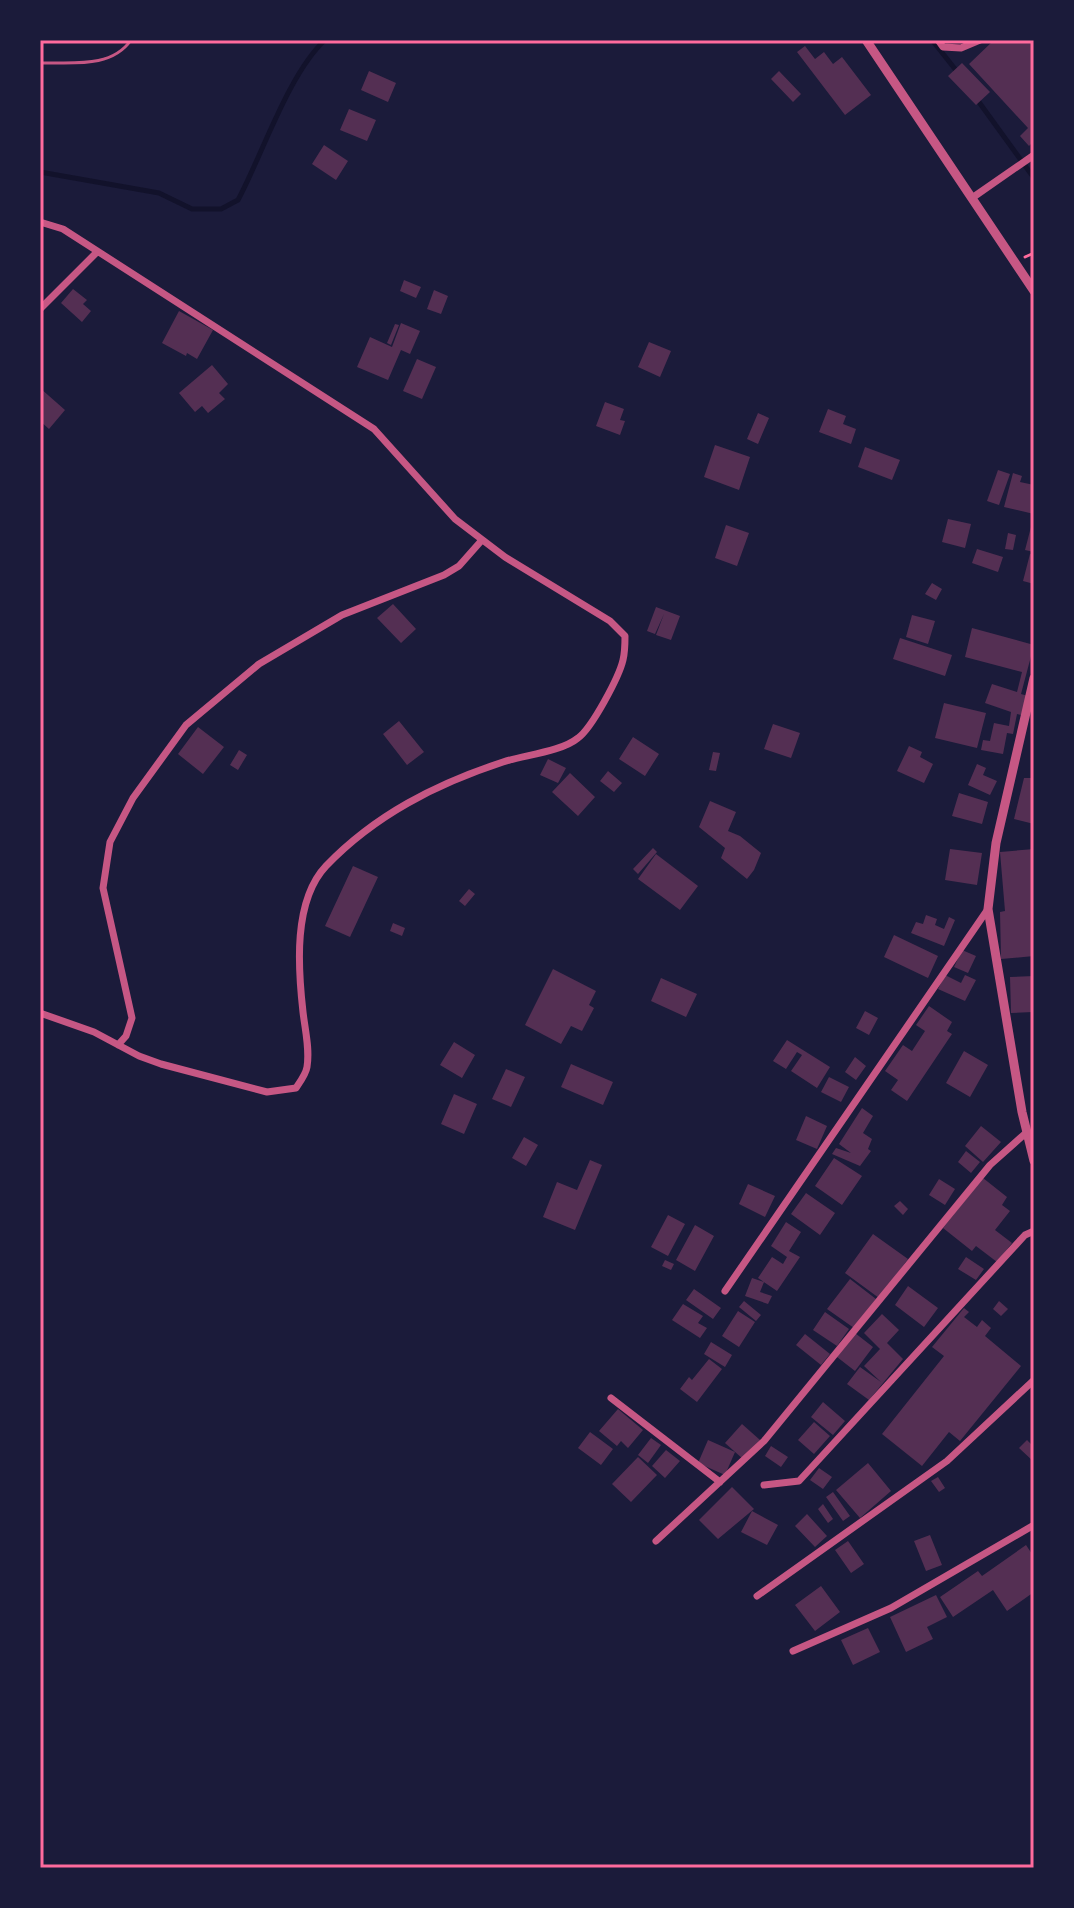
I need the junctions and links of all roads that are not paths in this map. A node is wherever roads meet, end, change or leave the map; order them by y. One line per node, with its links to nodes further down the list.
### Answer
1 (131, 40): 5 (lane)
2 (866, 40): 7 (street)
3 (938, 40): 4 (street)
4 (980, 40)
5 (40, 63)
6 (1033, 155): 7 (street)
7 (972, 198): 10 (street)
8 (40, 222): 9 (street)
9 (97, 252): 11 (street); 12 (street)
10 (1034, 291)
11 (40, 309)
12 (482, 540): 16 (street); 16 (street)
13 (1034, 678): 14 (street)
14 (988, 909): 17 (street); 20 (street)
15 (40, 1013): 16 (street)
16 (118, 1045)
17 (1027, 1132): 18 (street); 23 (street)
18 (1034, 1161)
19 (1034, 1231): 24 (street)
20 (725, 1291)
21 (1034, 1380): 27 (street)
22 (611, 1398): 23 (street)
23 (720, 1482): 26 (street)
24 (764, 1485)
25 (1034, 1525): 28 (street)
26 (656, 1541)
27 (757, 1596)
28 (793, 1651)

